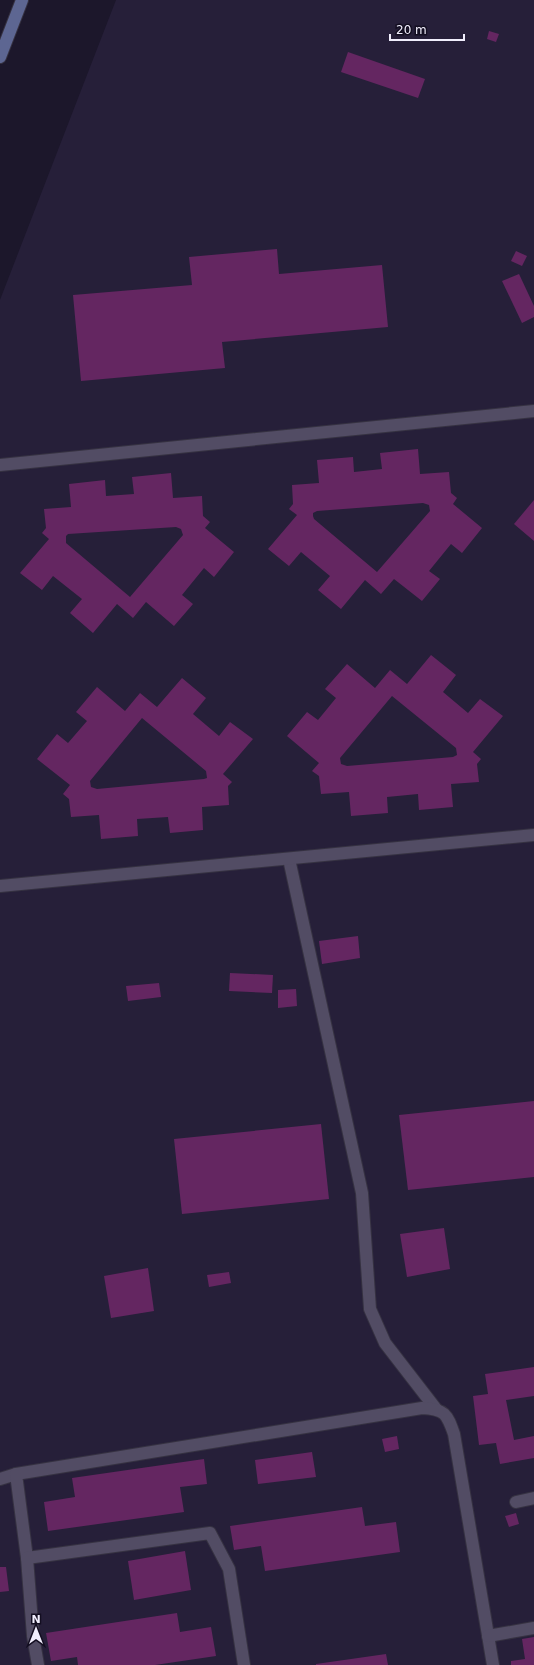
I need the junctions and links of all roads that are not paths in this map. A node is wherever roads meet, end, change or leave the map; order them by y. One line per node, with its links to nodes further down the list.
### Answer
1 (22, 0): 2 (street)
2 (0, 57)
3 (534, 411): 4 (street)
4 (0, 466)
5 (534, 835): 6 (street)
6 (288, 859): 7 (street); 8 (street)
7 (0, 886)
8 (436, 1409): 9 (street); 15 (street)
9 (16, 1474): 10 (street); 13 (street)
10 (0, 1479)
11 (534, 1498): 12 (street)
12 (516, 1502)
13 (27, 1558): 16 (street); 17 (street)
14 (534, 1628): 15 (street)
15 (488, 1636): 18 (street)
16 (38, 1665)
17 (244, 1665)
18 (493, 1665)

